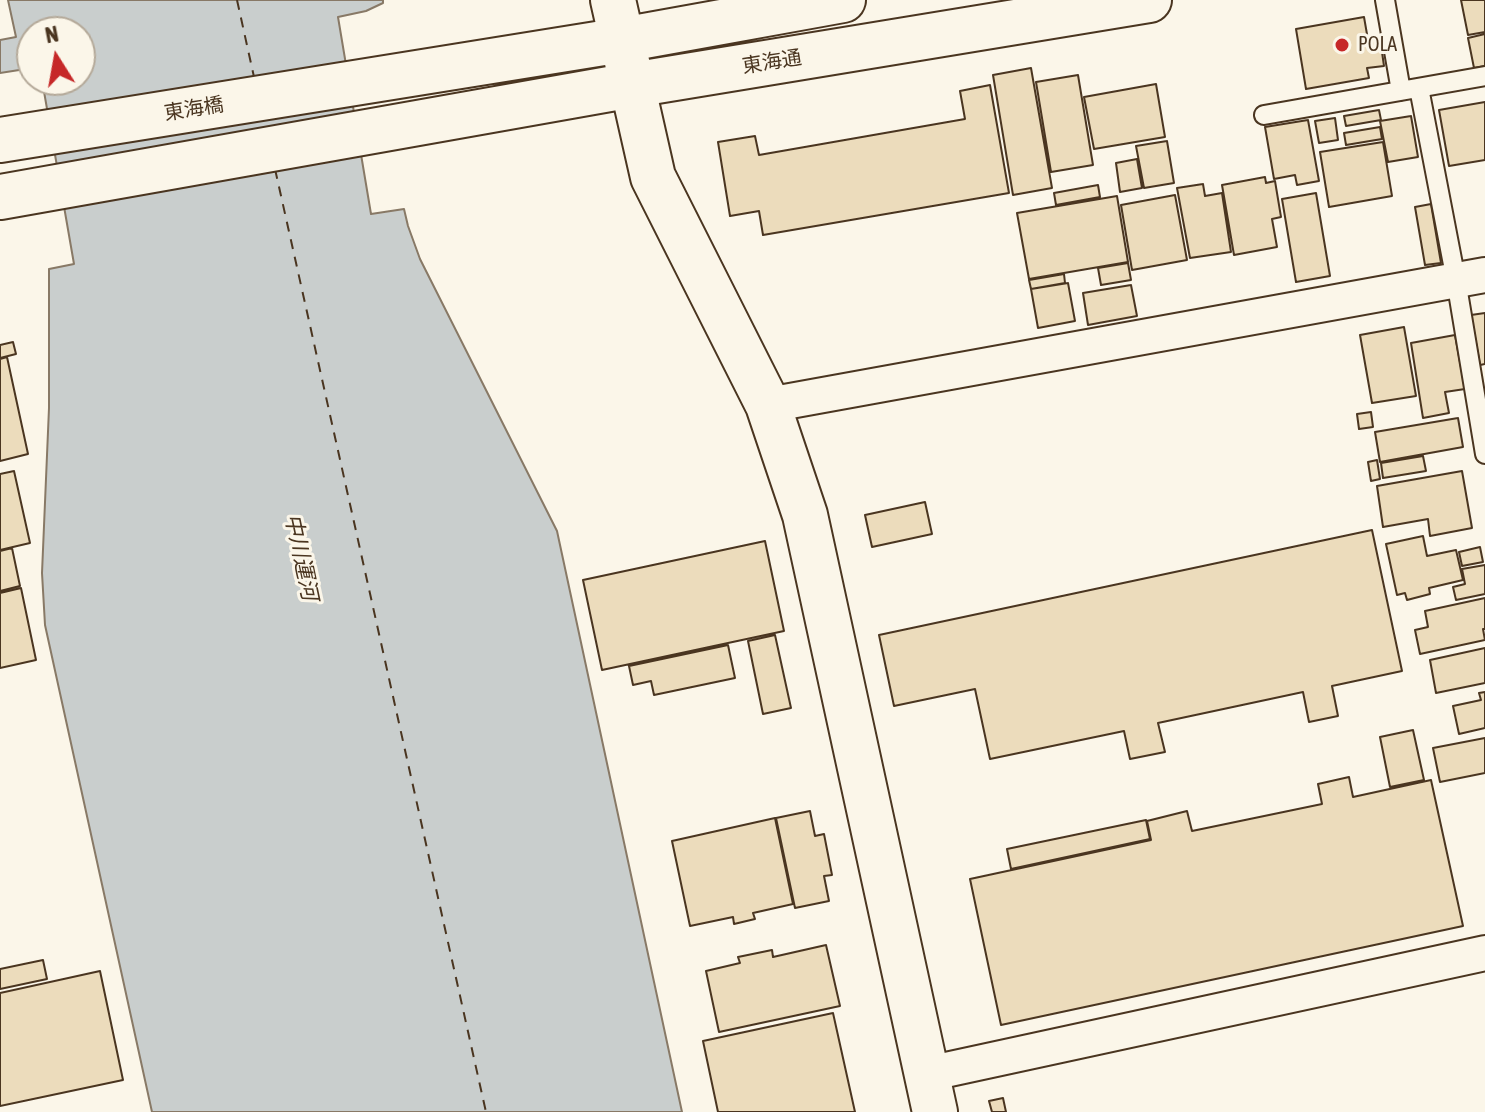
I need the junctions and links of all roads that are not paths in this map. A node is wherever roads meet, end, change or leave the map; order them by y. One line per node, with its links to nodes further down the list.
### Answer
1 (843, 0): 4 (main road, 東海橋)
2 (1149, 0): 6 (main road, 東海通)
3 (1385, 0): 7 (lane)
4 (618, 20): 6 (main road); 9 (main road, 東海橋)
5 (1485, 76): 7 (lane)
6 (632, 85): 10 (main road, 東海通); 12 (main road)
7 (1410, 89): 8 (lane); 11 (lane)
8 (1264, 115)
9 (0, 140)
10 (5, 196)
11 (1470, 278): 12 (street); 13 (lane)
12 (768, 405): 15 (main road)
13 (1485, 454)
14 (1485, 953): 15 (street)
15 (931, 1093)

